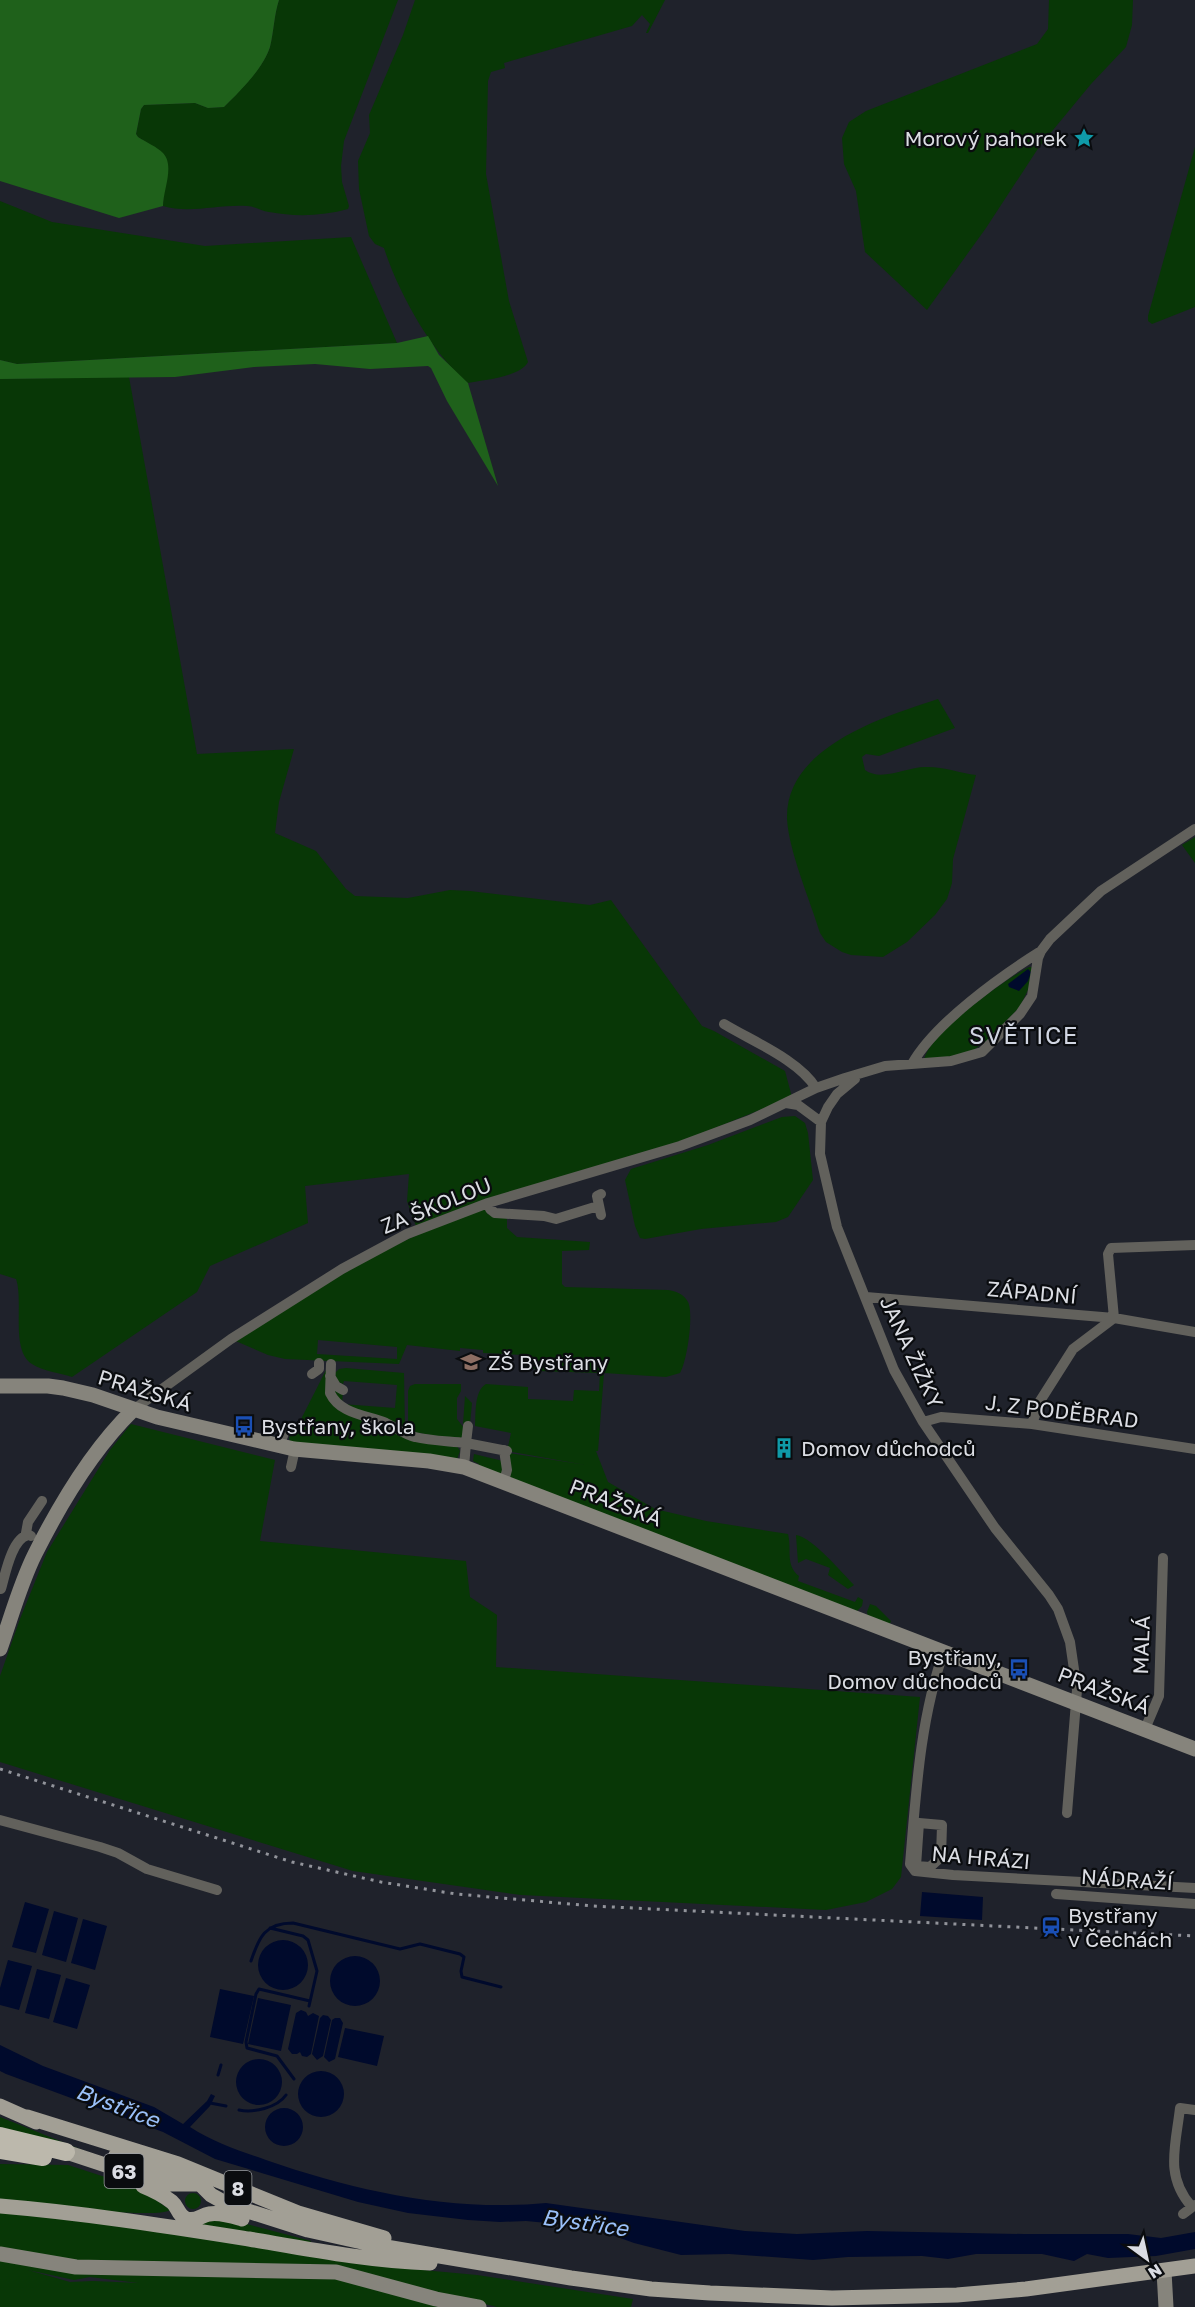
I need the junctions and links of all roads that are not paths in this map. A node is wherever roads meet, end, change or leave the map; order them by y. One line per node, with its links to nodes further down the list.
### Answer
1 (1195, 829): 2 (street)
2 (1041, 951): 4 (street); 4 (street, ZA ŠKOLOU)
3 (724, 1024): 6 (street)
4 (912, 1064): 5 (street, ZA ŠKOLOU)
5 (868, 1071): 6 (street, ZA ŠKOLOU); 8 (street, JANA ŽIŽKY)
6 (816, 1088): 7 (street, ZA ŠKOLOU)
7 (785, 1103): 8 (street); 10 (street, ZA ŠKOLOU)
8 (821, 1122): 12 (street, JANA ŽIŽKY)
9 (601, 1194): 10 (street)
10 (488, 1203): 21 (street, ZA ŠKOLOU)
11 (1195, 1245): 13 (street)
12 (866, 1297): 13 (street, ZÁPADNÍ); 22 (street, JANA ŽIŽKY)
13 (1114, 1318): 14 (street, ZÁPADNÍ); 23 (street)
14 (1195, 1332)
15 (319, 1363): 17 (street)
16 (331, 1364): 18 (street)
17 (312, 1374)
18 (330, 1376): 20 (street); 26 (street)
19 (0, 1386): 21 (street, PRAŽSKÁ)
20 (343, 1390)
21 (133, 1410): 27 (street, PRAŽSKÁ); 33 (street)
22 (923, 1422): 23 (street, J. Z PODĚBRAD); 38 (street, JANA ŽIŽKY)
23 (1032, 1425): 28 (street, J. Z PODĚBRAD)
24 (468, 1426): 26 (street)
25 (285, 1431): 27 (street)
26 (466, 1443): 30 (street); 31 (street)
27 (287, 1447): 29 (street); 30 (street, PRAŽSKÁ)
28 (1195, 1449)
29 (291, 1467)
30 (464, 1467): 31 (street, PRAŽSKÁ)
31 (504, 1481): 37 (street, PRAŽSKÁ)
32 (42, 1501): 33 (street)
33 (35, 1538): 35 (street); 36 (street)
34 (1163, 1558): 39 (street, MALÁ)
35 (1, 1589)
36 (0, 1649)
37 (944, 1652): 38 (street, PRAŽSKÁ); 43 (street, NA HRÁZI)
38 (1077, 1702): 39 (street, PRAŽSKÁ); 41 (street, JANA ŽIŽKY)
39 (1145, 1729): 40 (street, PRAŽSKÁ)
40 (1195, 1749)
41 (1067, 1813)
42 (0, 1820): 44 (street)
43 (1195, 1888)
44 (217, 1890)
45 (1056, 1894): 46 (street, NÁDRAŽÍ)
46 (1195, 1904)
47 (0, 2106): 49 (main road, 8)
48 (1195, 2110): 56 (street)
49 (27, 2117): 53 (main road); 61 (main road, 8)
50 (0, 2136): 52 (highway, 63)
51 (0, 2150): 52 (highway, 63)
52 (66, 2156): 53 (main road, 63); 57 (main road, 63)
53 (190, 2184): 54 (main road); 57 (main road)
54 (211, 2195): 59 (main road); 61 (main road)
55 (0, 2206): 58 (main road, 8)
56 (1190, 2208)
57 (177, 2209): 58 (main road); 59 (main road)
58 (76, 2212): 61 (main road, 8)
59 (207, 2214): 61 (main road)
60 (0, 2254): 64 (street)
61 (447, 2260): 63 (main road, 8)
62 (1195, 2266): 63 (main road, 8)
63 (1164, 2271): 65 (street)
64 (479, 2307)
65 (1166, 2307)

